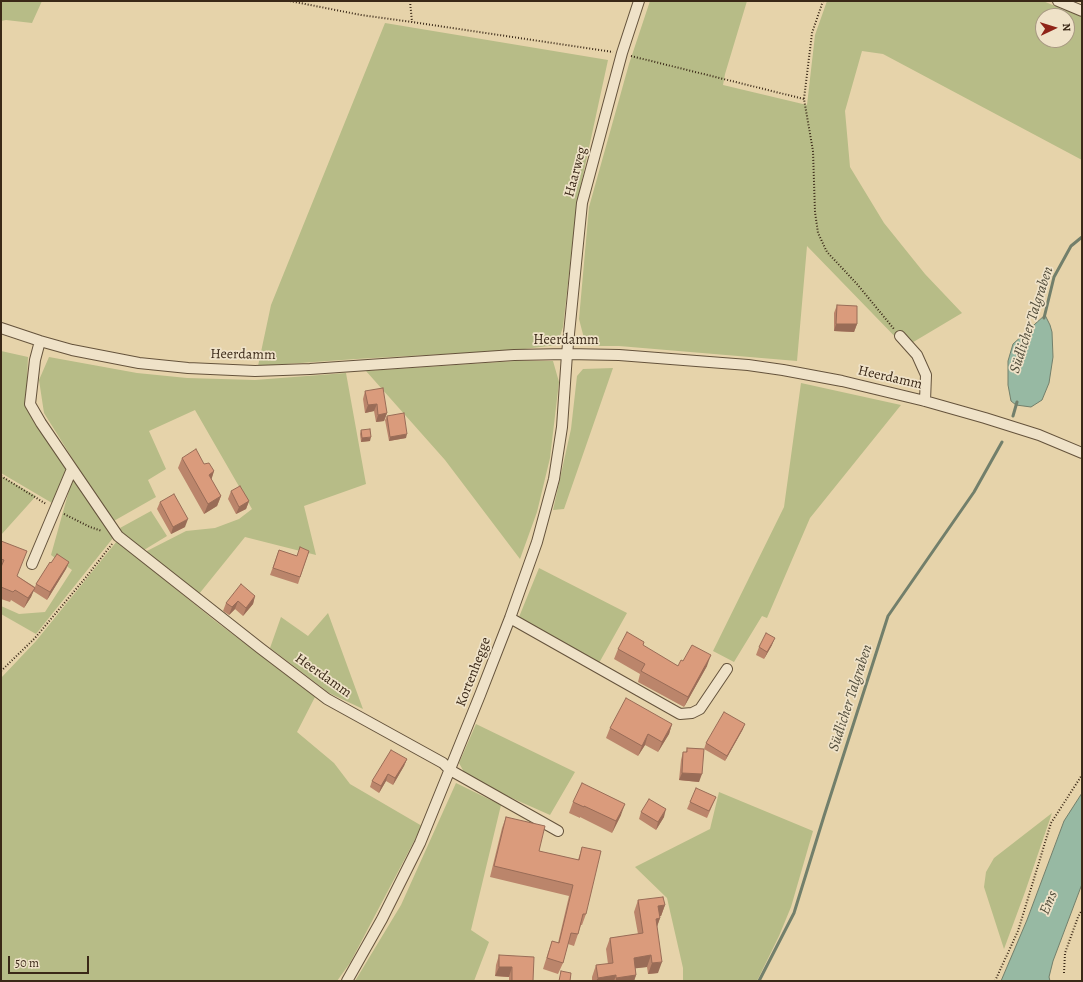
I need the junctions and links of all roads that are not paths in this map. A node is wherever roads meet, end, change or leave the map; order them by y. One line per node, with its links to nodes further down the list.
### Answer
1 (639, 1): 7 (street, Haarweg)
2 (1058, 1): 3 (street)
3 (1082, 11)
4 (1, 328): 6 (street, Heerdamm)
5 (900, 336): 8 (street)
6 (40, 341): 7 (street, Heerdamm); 10 (street, Heerdamm)
7 (567, 354): 8 (street, Heerdamm); 12 (street, Kortenhegge)
8 (925, 401): 9 (street, Heerdamm)
9 (1082, 453)
10 (72, 470): 11 (street); 14 (street, Heerdamm)
11 (32, 564)
12 (510, 618): 13 (street); 14 (street, Kortenhegge)
13 (727, 669)
14 (450, 770): 15 (street, Heerdamm); 16 (street, Kortenhegge)
15 (558, 831)
16 (347, 981)

